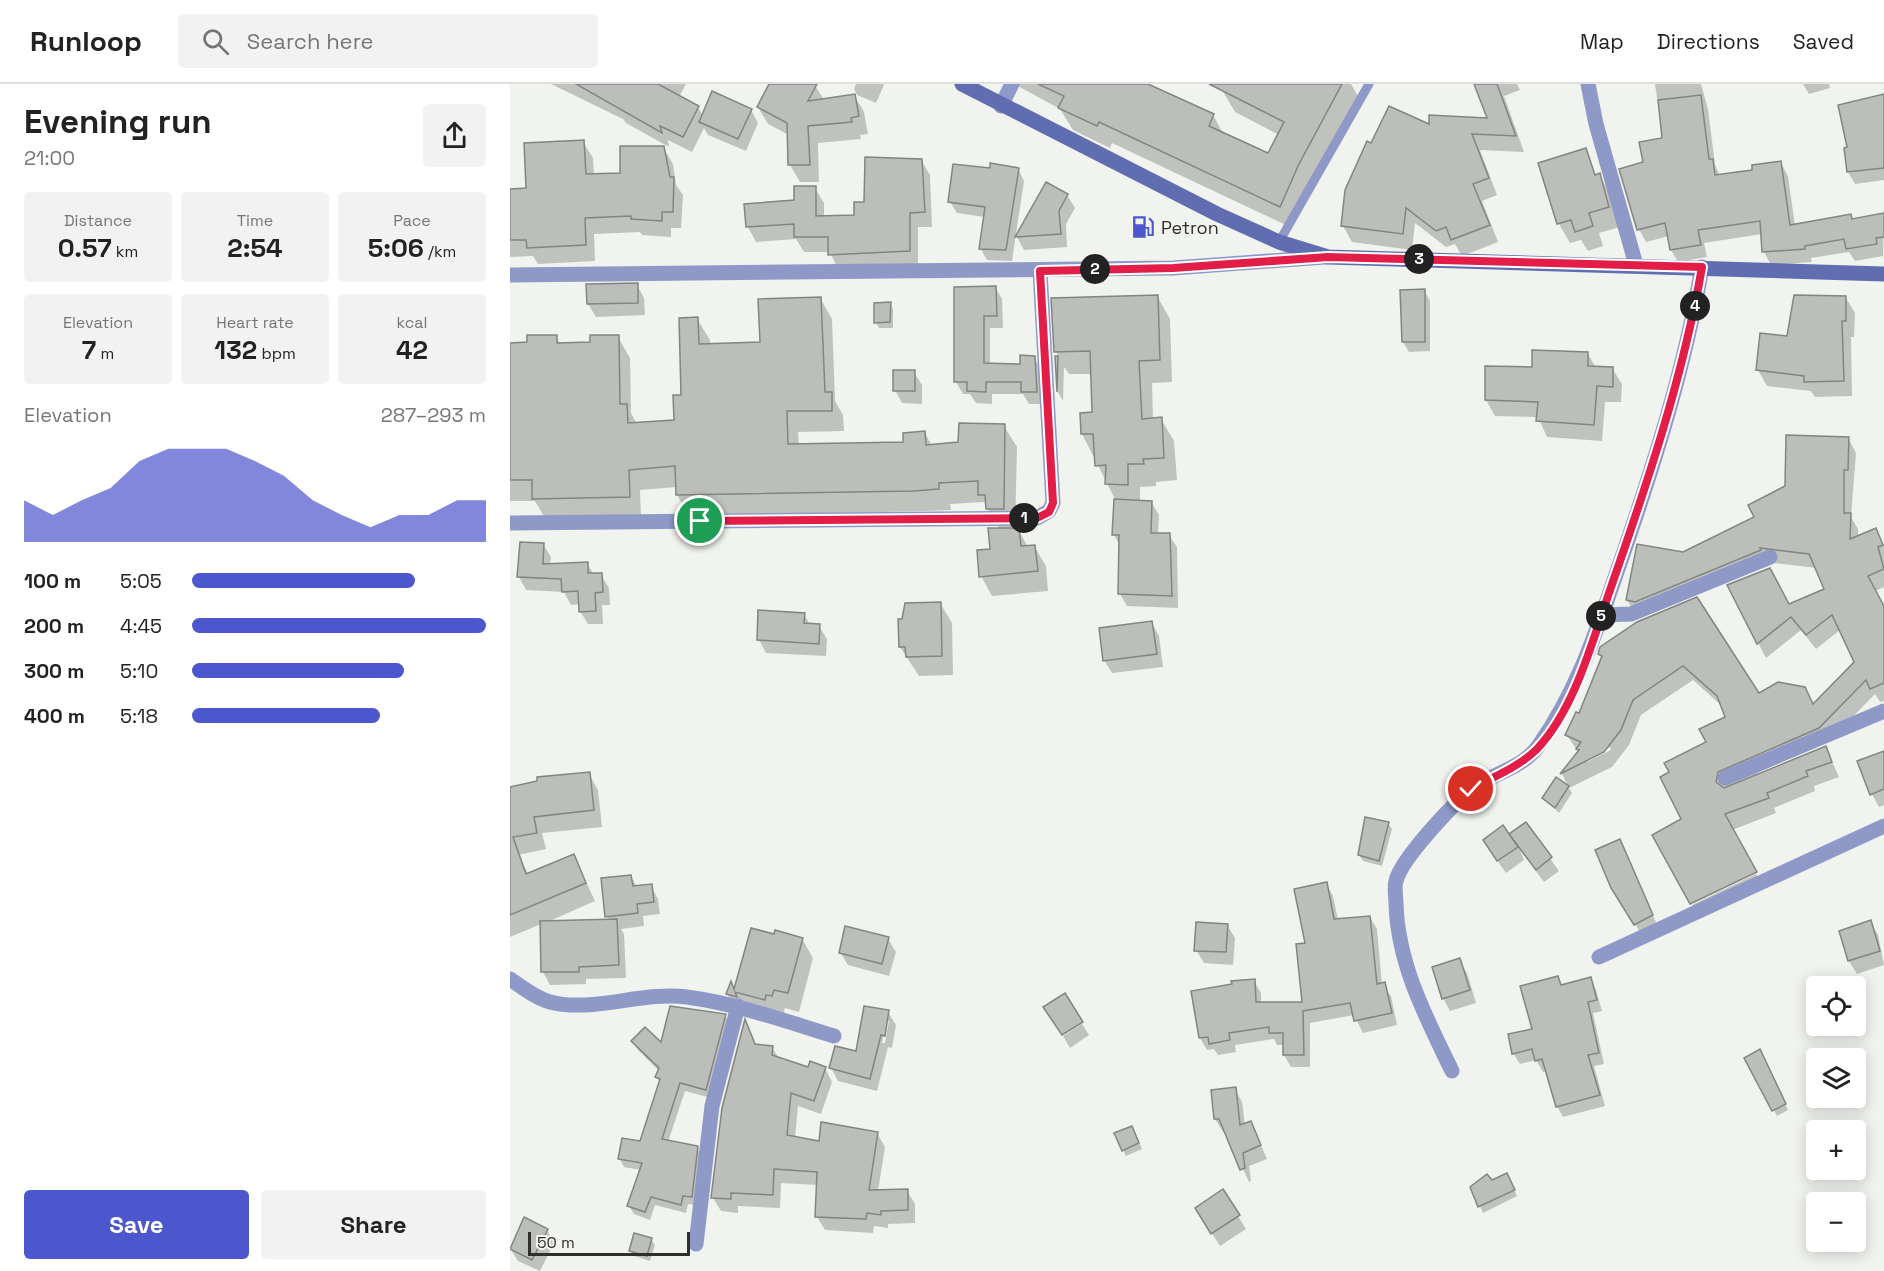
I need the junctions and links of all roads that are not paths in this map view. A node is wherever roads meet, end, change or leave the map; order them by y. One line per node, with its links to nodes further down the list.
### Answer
1 (962, 84): 5 (main road)
2 (1012, 84): 5 (street)
3 (1369, 84): 6 (lane)
4 (1588, 84): 8 (street)
5 (1001, 105): 6 (main road)
6 (1279, 242): 7 (main road)
7 (1328, 257): 8 (main road); 10 (street)
8 (1636, 266): 9 (main road)
9 (1702, 267): 11 (main road); 15 (street)
10 (1040, 271): 12 (street); 13 (street)
11 (1884, 274)
12 (510, 275)
13 (510, 523)
14 (1770, 557): 15 (street)
15 (1601, 615): 23 (street)
16 (1884, 711): 17 (street)
17 (1725, 778)
18 (1884, 826): 19 (street)
19 (1599, 957)
20 (510, 979): 21 (street)
21 (738, 1006): 22 (street); 24 (street)
22 (834, 1036)
23 (1452, 1071)
24 (696, 1244)

